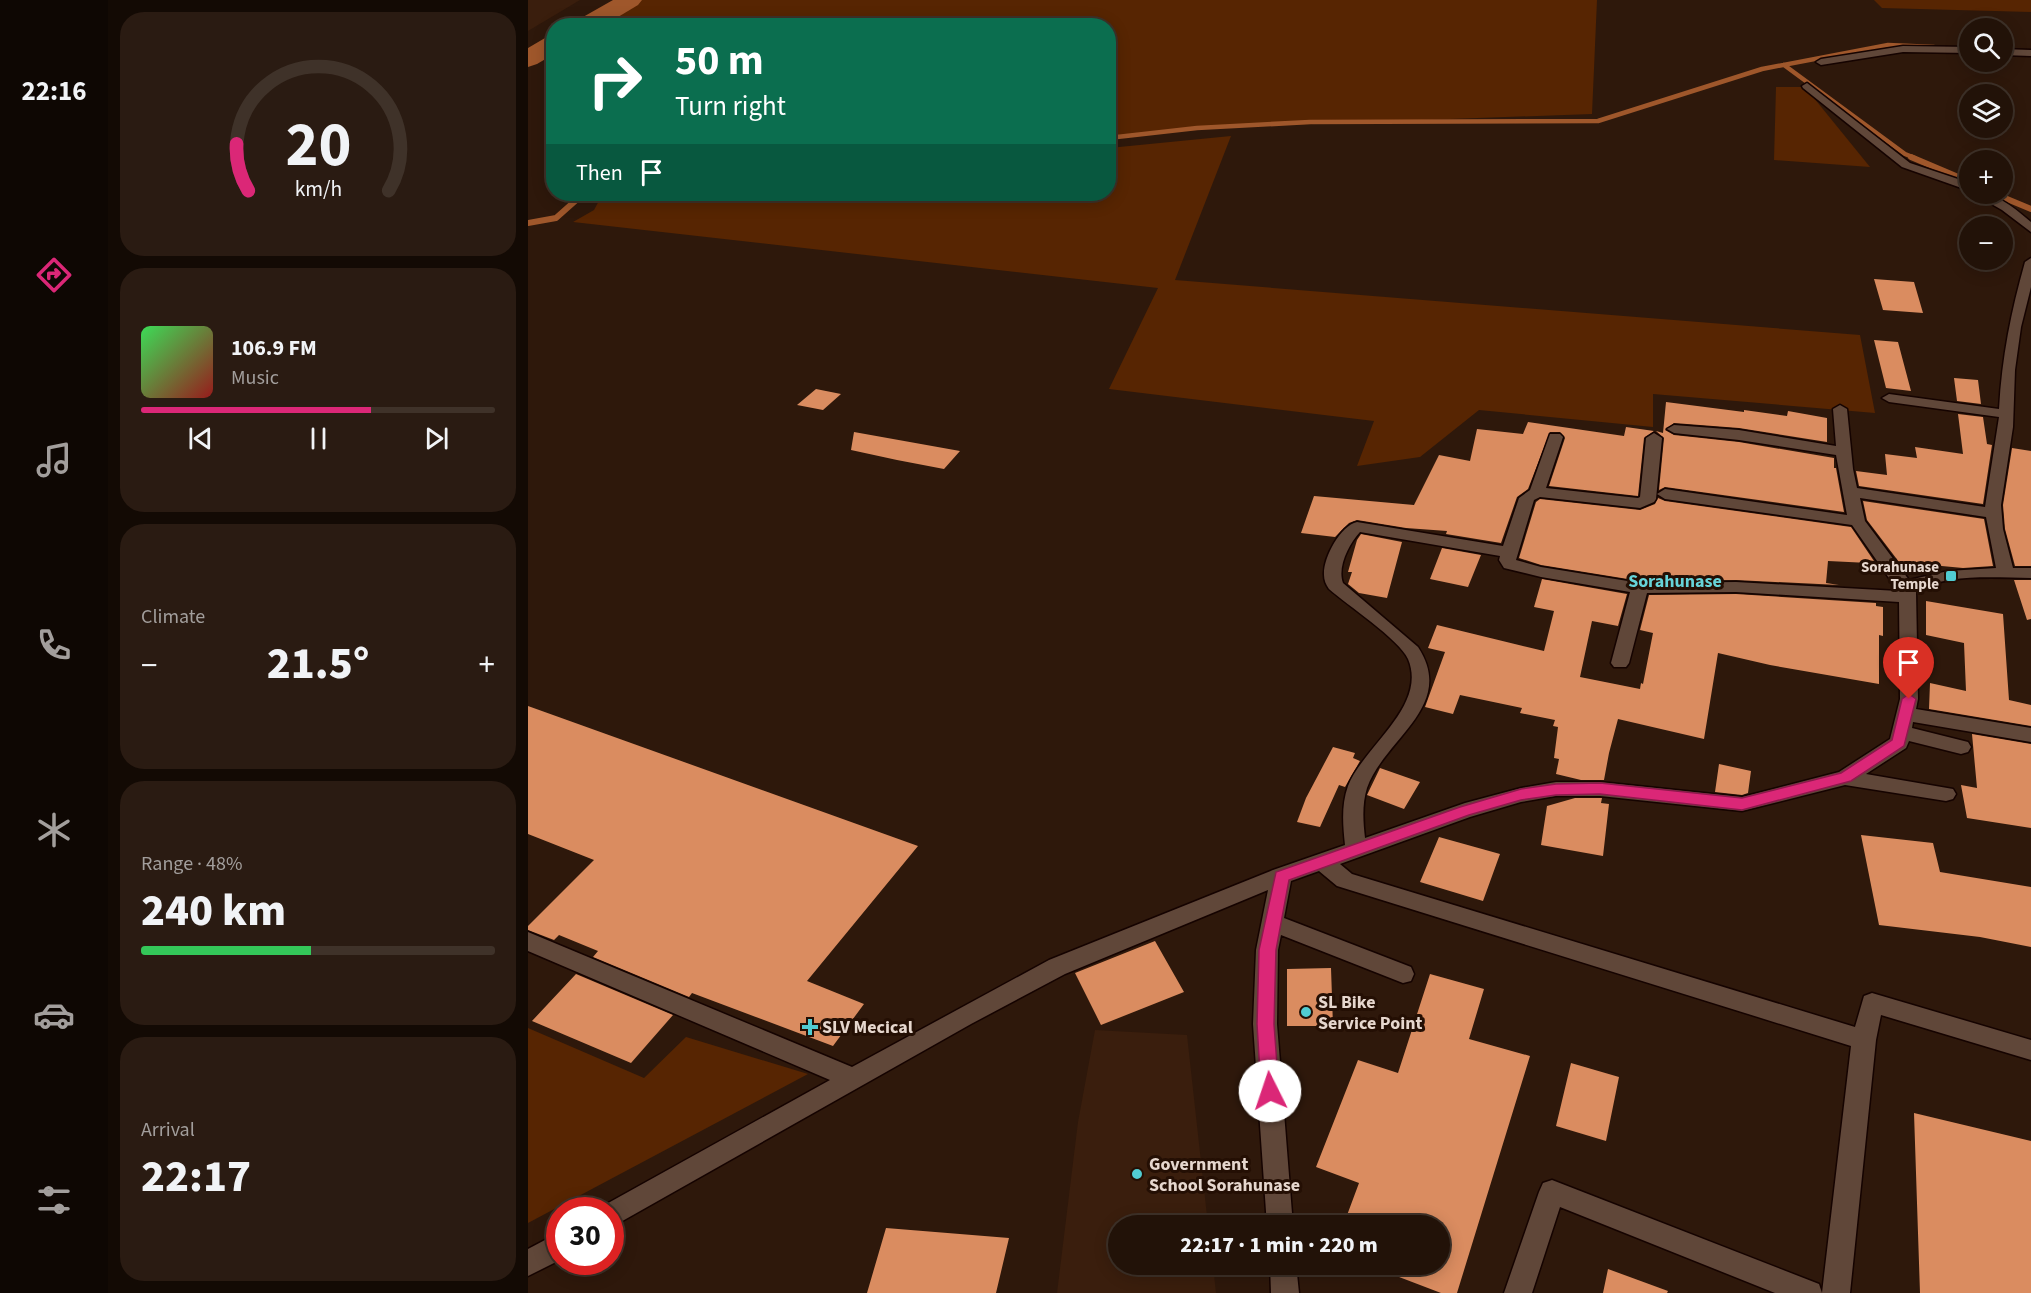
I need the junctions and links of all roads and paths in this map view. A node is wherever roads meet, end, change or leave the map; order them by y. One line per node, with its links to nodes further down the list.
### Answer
1 (1959, 50): 4 (street)
2 (2013, 52): 3 (street)
3 (2031, 53)
4 (1821, 62)
5 (1807, 86): 6 (street)
6 (1959, 183)
7 (2000, 204): 8 (street)
8 (2031, 228)
9 (2031, 262): 10 (street)
10 (2014, 327): 11 (street); 14 (street)
11 (2031, 327)
12 (1889, 398): 14 (street)
13 (1840, 409): 18 (street)
14 (2006, 414): 22 (street)
15 (1674, 429): 18 (street)
16 (1556, 437): 19 (street)
17 (1654, 438): 19 (street)
18 (1844, 452): 20 (street)
19 (1537, 492): 24 (street)
20 (1851, 492): 22 (street); 23 (street)
21 (1665, 494): 23 (street)
22 (1994, 513): 25 (street)
23 (1857, 521): 28 (street)
24 (1509, 552): 27 (street); 35 (street)
25 (2006, 573): 26 (street); 28 (street)
26 (2031, 573)
27 (1640, 588): 28 (street); 29 (street)
28 (1906, 593): 30 (street)
29 (1620, 663)
30 (1903, 723): 31 (street); 32 (street); 33 (street)
31 (2031, 735)
32 (1961, 747)
33 (1845, 778): 34 (street); 35 (street)
34 (1946, 794)
35 (1356, 851): 36 (street)
36 (1323, 862): 37 (street); 41 (street)
37 (1281, 876): 38 (street); 43 (street)
38 (1273, 923): 40 (street); 45 (street)
39 (528, 941): 43 (street)
40 (1403, 974)
41 (1864, 1040): 42 (street); 52 (street)
42 (2031, 1050)
43 (854, 1079): 44 (street)
44 (624, 1208)
45 (1279, 1215)
46 (546, 1253): 47 (street)
47 (528, 1263)
48 (1284, 1275): 49 (street)
49 (1285, 1293)
50 (1518, 1293): 51 (street)
51 (1809, 1293)
52 (1836, 1293)

